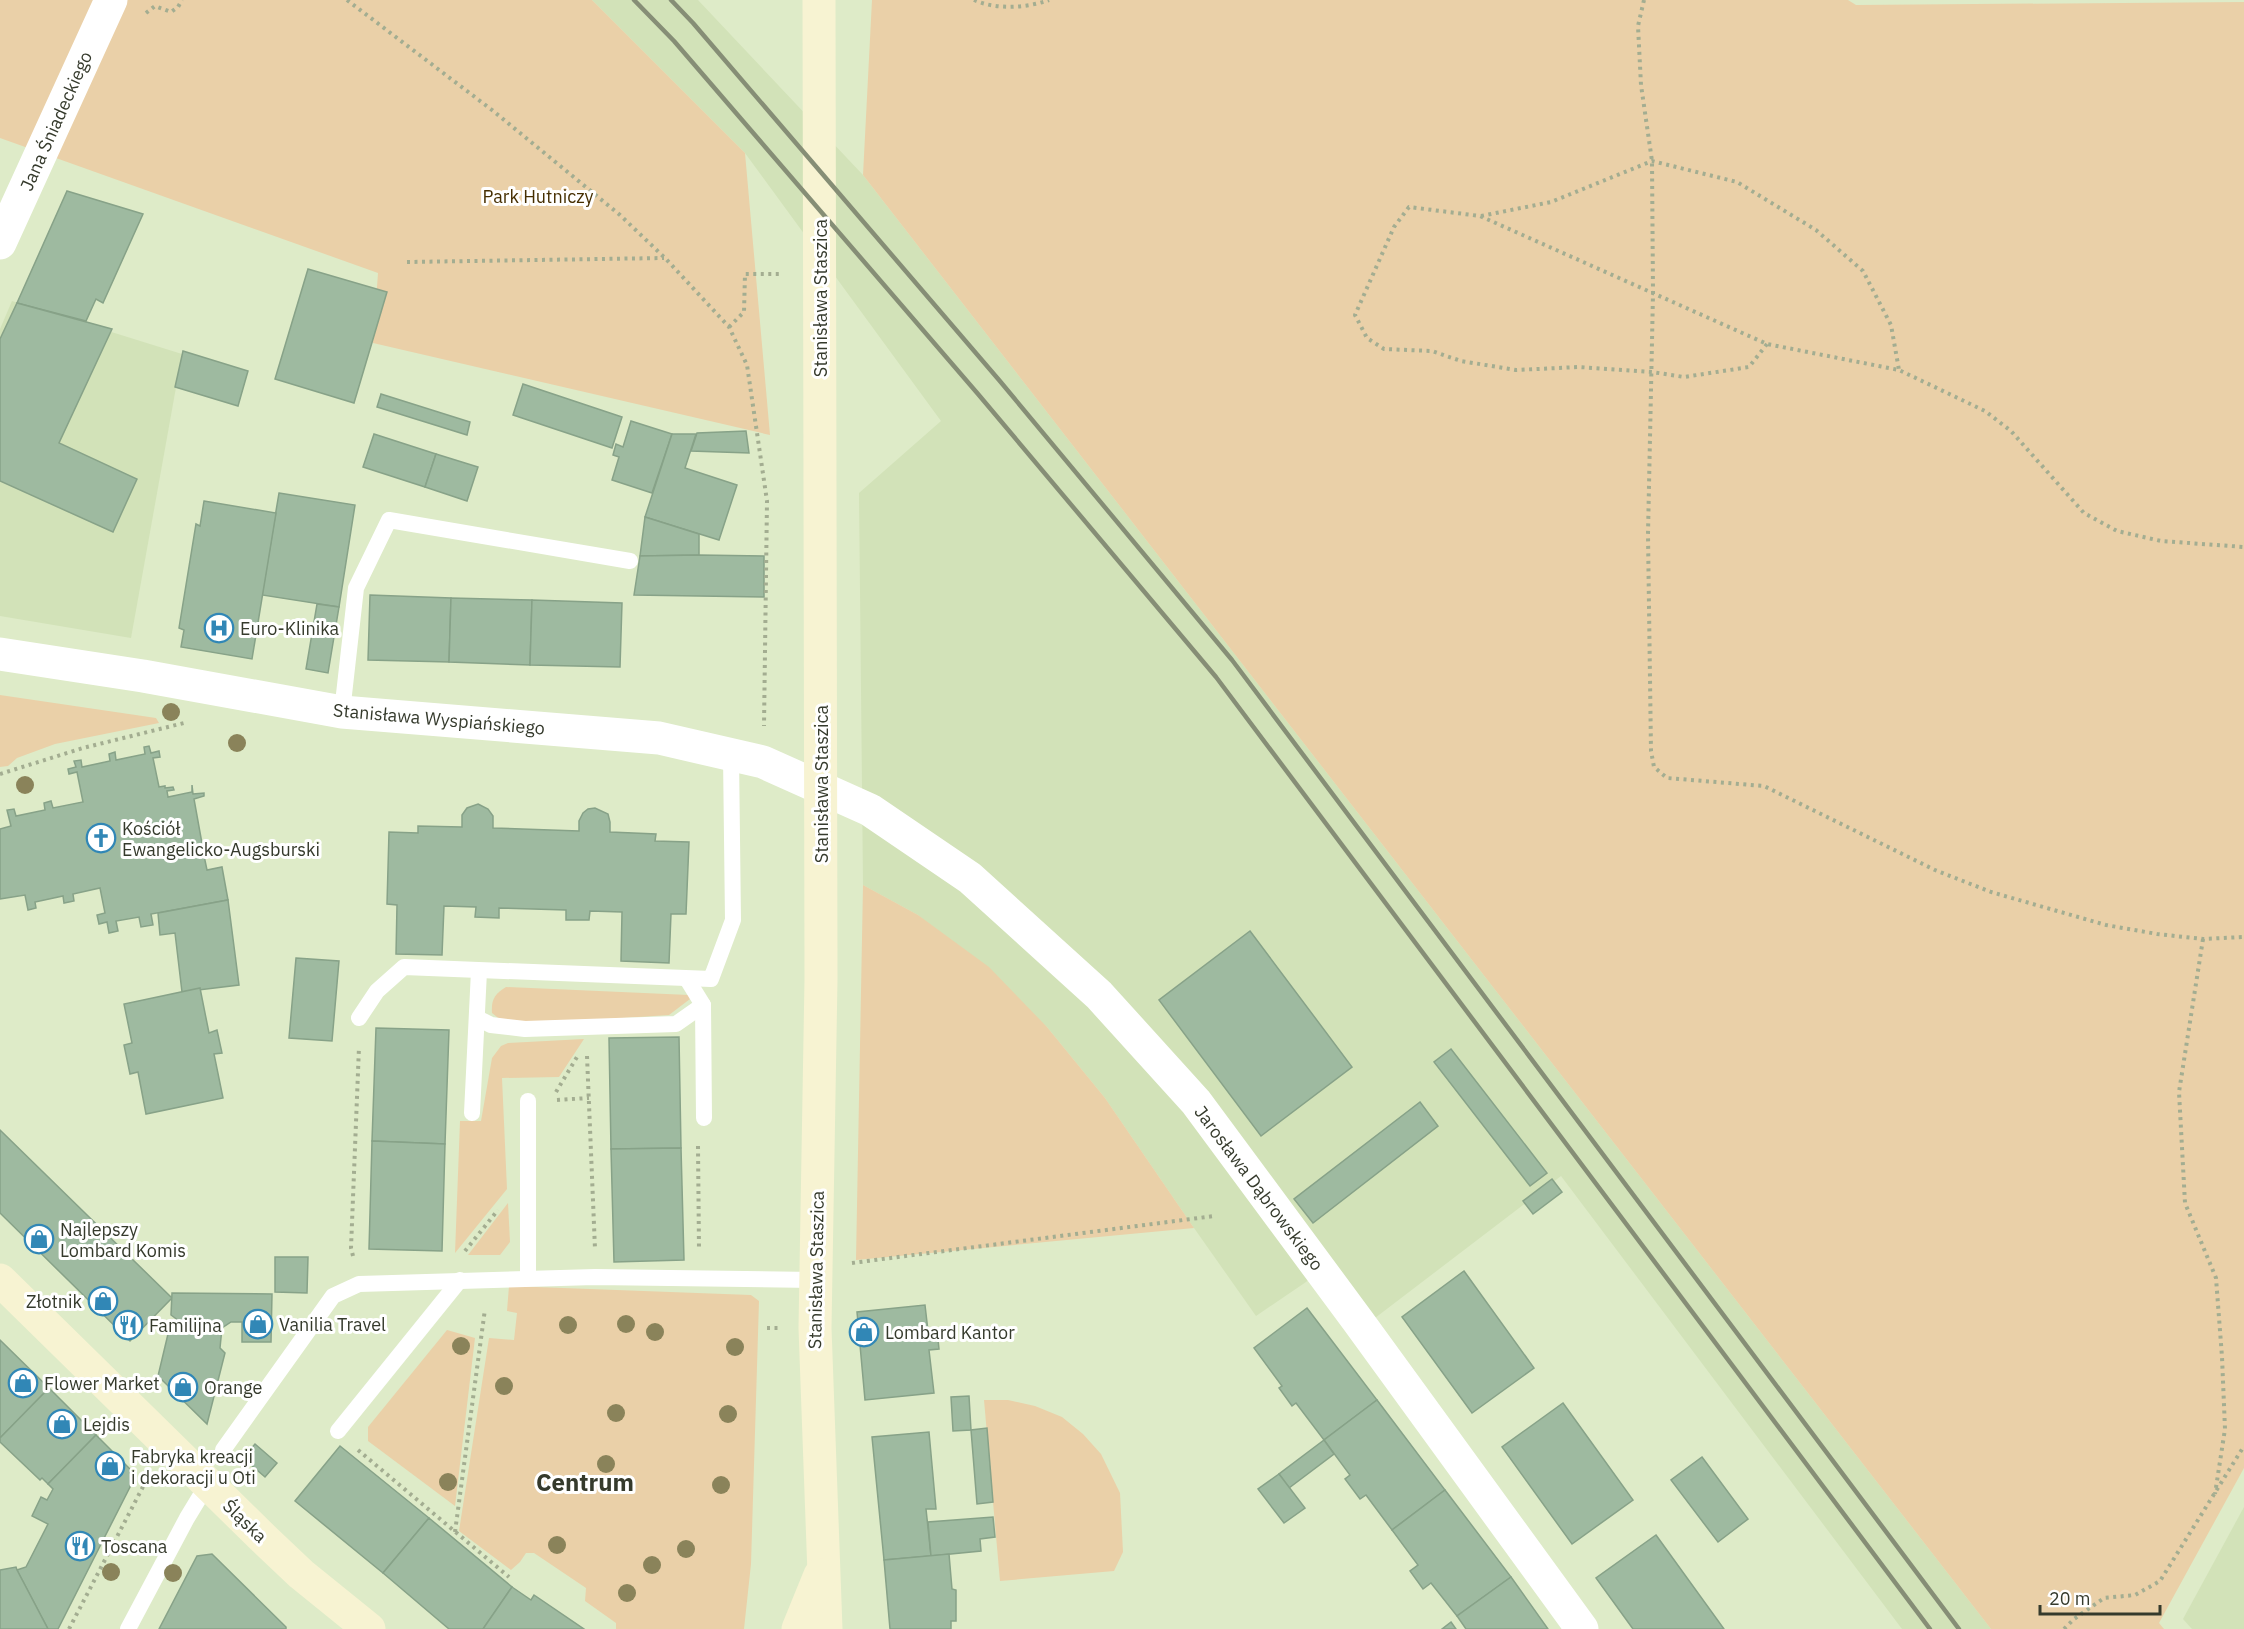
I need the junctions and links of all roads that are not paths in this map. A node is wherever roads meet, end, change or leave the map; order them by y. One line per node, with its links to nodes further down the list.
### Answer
1 (111, 0): 3 (street, Jana Śniadeckiego)
2 (819, 0): 20 (main road, Stanisława Staszica)
3 (0, 243)
4 (630, 561): 6 (lane)
5 (0, 654): 6 (street, Stanisława Wyspiańskiego)
6 (342, 712): 7 (street, Stanisława Wyspiańskiego)
7 (731, 755): 8 (street, Stanisława Wyspiańskiego); 10 (lane)
8 (870, 810): 29 (street, Jarosława Dąbrowskiego)
9 (479, 970): 10 (lane); 12 (lane); 13 (lane)
10 (687, 979): 11 (lane)
11 (703, 1005): 13 (lane); 16 (lane)
12 (359, 1018)
13 (477, 1018): 15 (lane)
14 (528, 1101): 17 (lane)
15 (472, 1113)
16 (704, 1118)
17 (528, 1278): 19 (lane); 20 (lane)
18 (0, 1280): 23 (main road, Śląska)
19 (460, 1280): 21 (lane); 22 (lane)
20 (815, 1280): 24 (main road, Stanisława Staszica)
21 (338, 1431)
22 (223, 1450)
23 (207, 1485): 25 (lane); 26 (main road, Śląska)
24 (823, 1568): 27 (main road); 28 (main road)
25 (128, 1629)
26 (369, 1629)
27 (798, 1629)
28 (826, 1629)
29 (1582, 1629)

